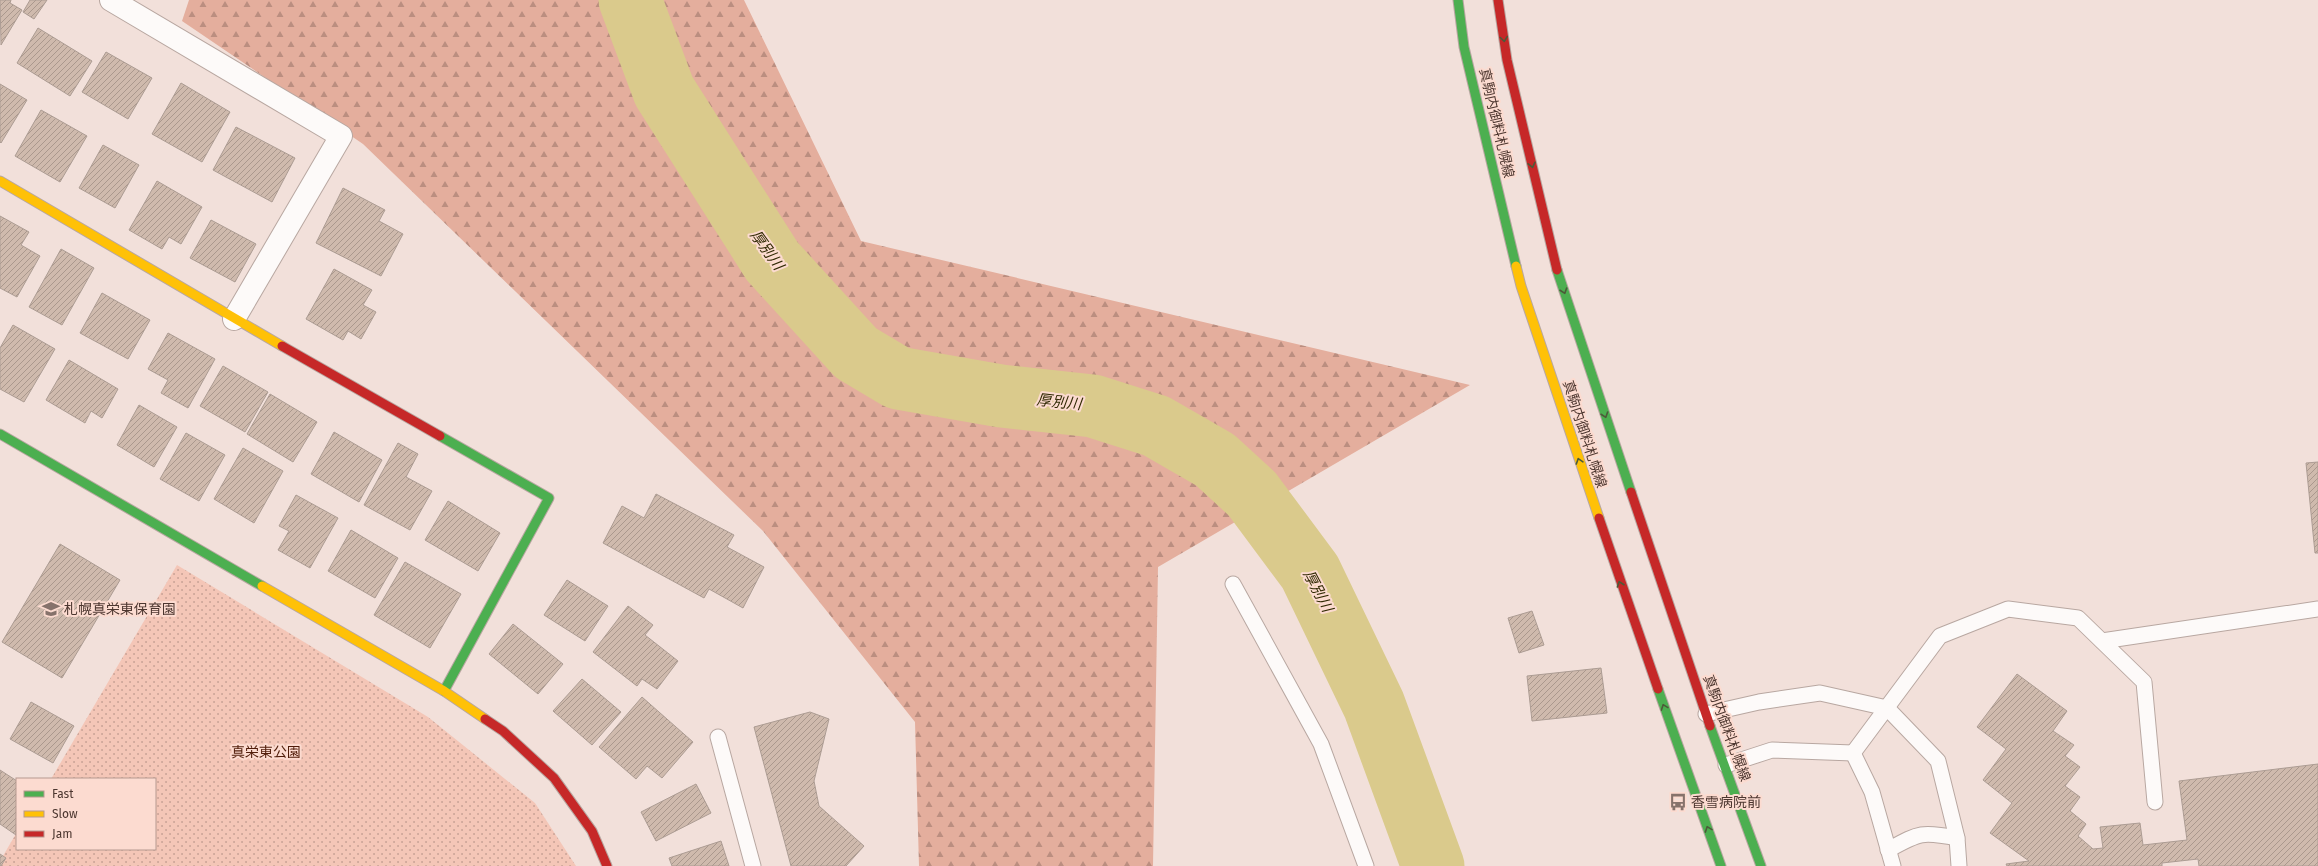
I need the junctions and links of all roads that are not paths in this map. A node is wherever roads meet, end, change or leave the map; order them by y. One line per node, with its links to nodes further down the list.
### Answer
1 (111, 0): 5 (street)
2 (1458, 0): 22 (main road, 真駒内御料札幌線, one-way to 2)
3 (1498, 0): 12 (main road, 真駒内御料札幌線, one-way to 12)
4 (0, 181): 5 (main road)
5 (234, 319): 10 (main road)
6 (0, 434): 10 (main road)
7 (1233, 584): 21 (lane)
8 (2318, 609): 9 (lane)
9 (2102, 641): 11 (lane); 16 (lane)
10 (444, 691): 19 (main road)
11 (1886, 708): 12 (lane); 14 (lane); 17 (lane)
12 (1706, 714): 15 (main road, 真駒内御料札幌線)
13 (718, 737): 20 (lane)
14 (1853, 753): 15 (lane); 18 (lane)
15 (1726, 765): 23 (main road, 真駒内御料札幌線)
16 (2155, 802)
17 (1956, 838): 18 (lane); 25 (lane)
18 (1888, 850): 24 (lane)
19 (607, 866)
20 (753, 866)
21 (1366, 866)
22 (1721, 866)
23 (1761, 866)
24 (1893, 866)
25 (1959, 866)

